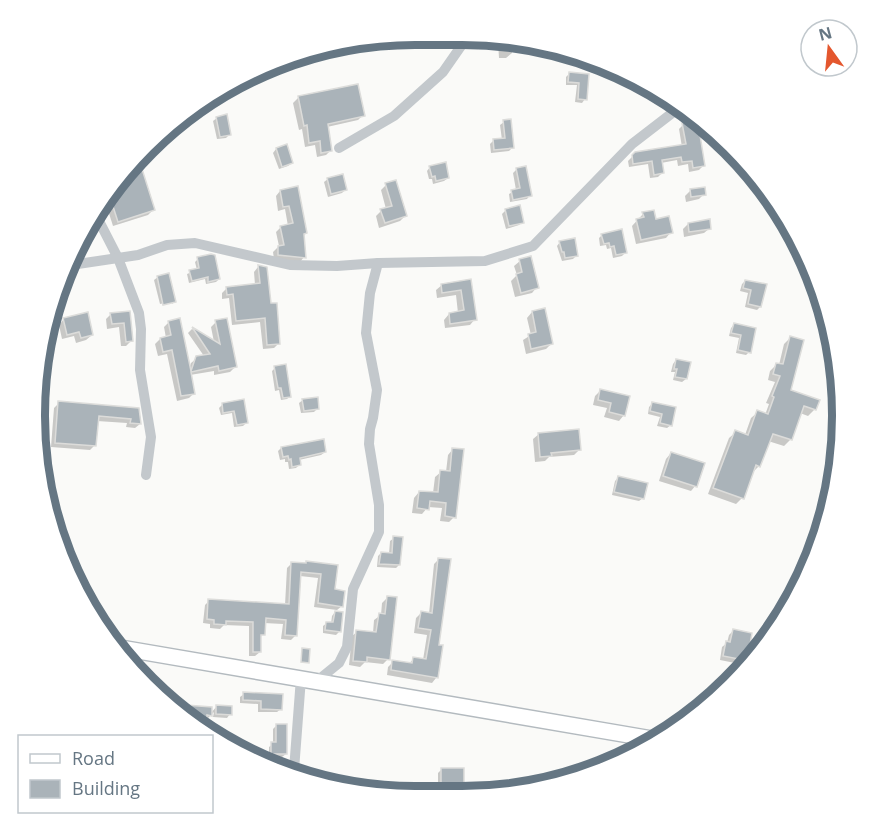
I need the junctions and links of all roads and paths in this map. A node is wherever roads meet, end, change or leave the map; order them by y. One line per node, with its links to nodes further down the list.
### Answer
1 (462, 45): 3 (street)
2 (674, 112): 6 (street)
3 (339, 148)
4 (100, 222): 5 (street)
5 (118, 258): 6 (street); 7 (street); 8 (street)
6 (378, 263): 11 (street)
7 (78, 264)
8 (147, 475)
9 (129, 649): 10 (main road)
10 (301, 678): 11 (main road); 13 (street)
11 (317, 681): 12 (main road)
12 (644, 738)
13 (294, 765)

